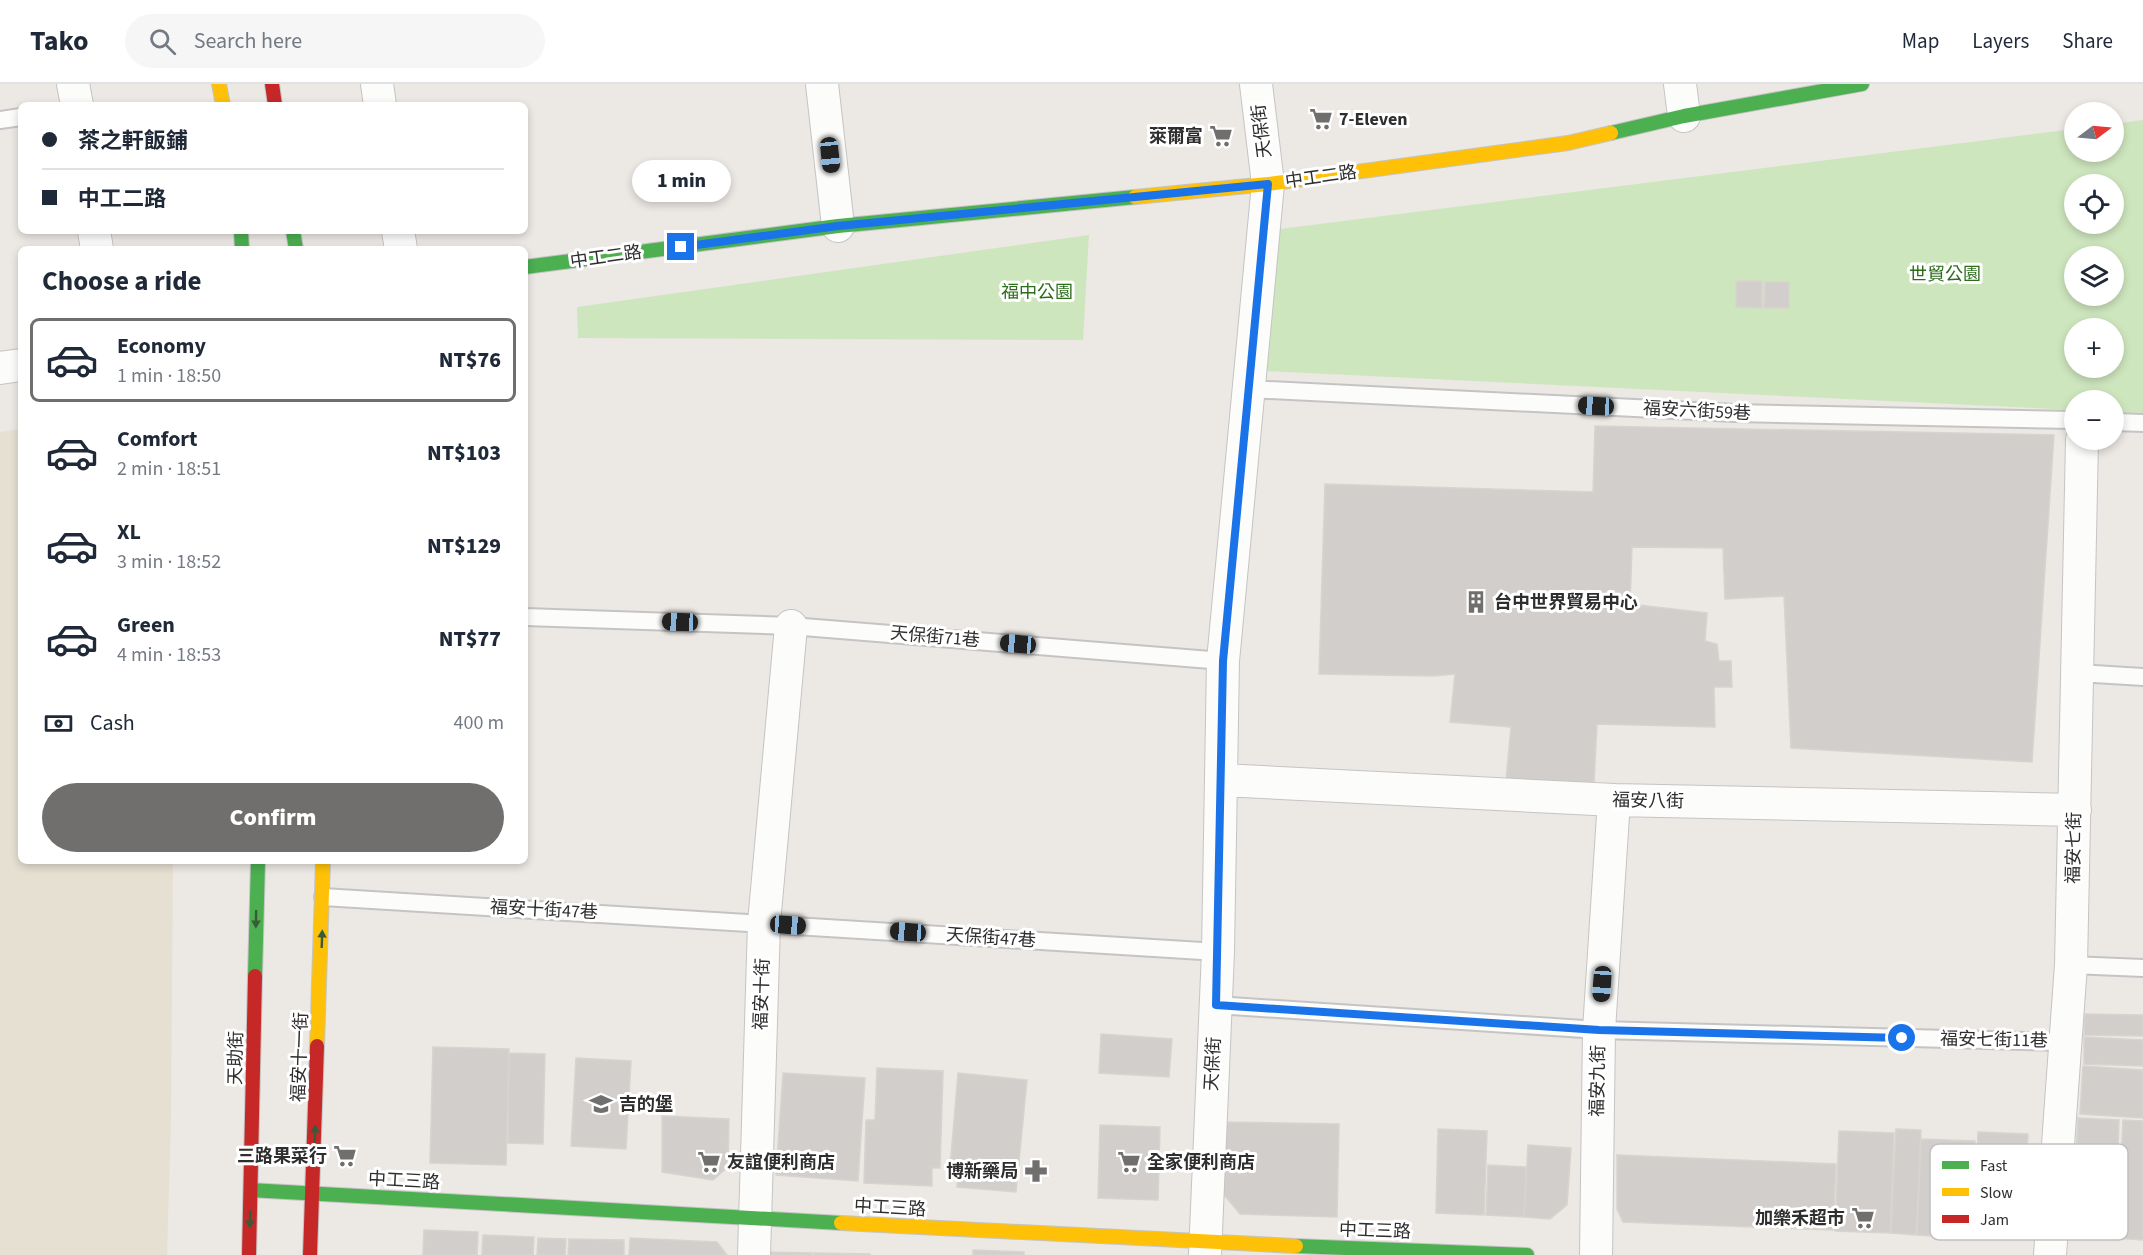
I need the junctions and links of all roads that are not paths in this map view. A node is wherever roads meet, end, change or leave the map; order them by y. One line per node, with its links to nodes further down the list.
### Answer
1 (74, 84): 9 (street)
2 (219, 84): 10 (street)
3 (272, 84): 11 (street)
4 (376, 84): 12 (street)
5 (822, 84): 17 (street)
6 (1256, 84): 16 (street, 天保街)
7 (1680, 84): 13 (street)
8 (1862, 84): 13 (street, 中工二路)
9 (77, 102)
10 (222, 102)
11 (275, 102)
12 (379, 102)
13 (1684, 116): 16 (street, 中工二路)
14 (18, 117): 15 (lane)
15 (0, 120)
16 (1268, 184): 17 (street, 中工二路); 21 (street, 天保街)
17 (838, 226): 18 (street, 中工二路)
18 (528, 267)
19 (18, 365): 20 (street)
20 (0, 368)
21 (1248, 389): 22 (lane, 福安六街59巷); 28 (street, 天保街)
22 (2064, 420)
23 (2124, 422): 24 (lane)
24 (2143, 423)
25 (2082, 450): 29 (street, 福安七街)
26 (528, 617): 27 (lane, 天保街71巷)
27 (791, 626): 28 (lane, 天保街71巷); 37 (street, 福安十街)
28 (1223, 661): 31 (street, 天保街)
29 (2078, 673): 30 (lane); 33 (street, 福安七街)
30 (2143, 677)
31 (1222, 780): 32 (street, 福安八街); 38 (street, 天保街)
32 (1614, 800): 33 (street, 福安八街); 42 (street, 福安九街)
33 (2075, 810): 39 (street, 福安七街)
34 (258, 864): 45 (street, 天助街, one-way to 45)
35 (323, 864): 36 (street, 福安十一街)
36 (323, 897): 37 (lane, 福安十街47巷); 46 (street, 福安十一街, one-way to 36)
37 (764, 924): 38 (lane, 天保街47巷); 47 (street, 福安十街)
38 (1218, 952): 41 (street, 天保街)
39 (2071, 965): 40 (lane); 43 (street, 福安七街)
40 (2143, 968)
41 (1216, 1005): 42 (lane, 福安七街11巷); 49 (street, 天保街)
42 (1599, 1030): 43 (lane, 福安七街11巷); 54 (street, 福安九街)
43 (2065, 1042): 44 (street, 福安七街)
44 (2058, 1144)
45 (251, 1190): 46 (street, 中工三路); 50 (street, 天助街, one-way to 50)
46 (313, 1194): 47 (street, 中工三路); 51 (street, 福安十一街)
47 (756, 1218): 49 (street, 中工三路); 52 (street, 福安十街)
48 (2051, 1240): 55 (street, 福安七街)
49 (1205, 1249): 53 (street, 中工三路)
50 (249, 1255)
51 (310, 1255)
52 (754, 1255)
53 (1527, 1255)
54 (1596, 1255)
55 (2050, 1255)

